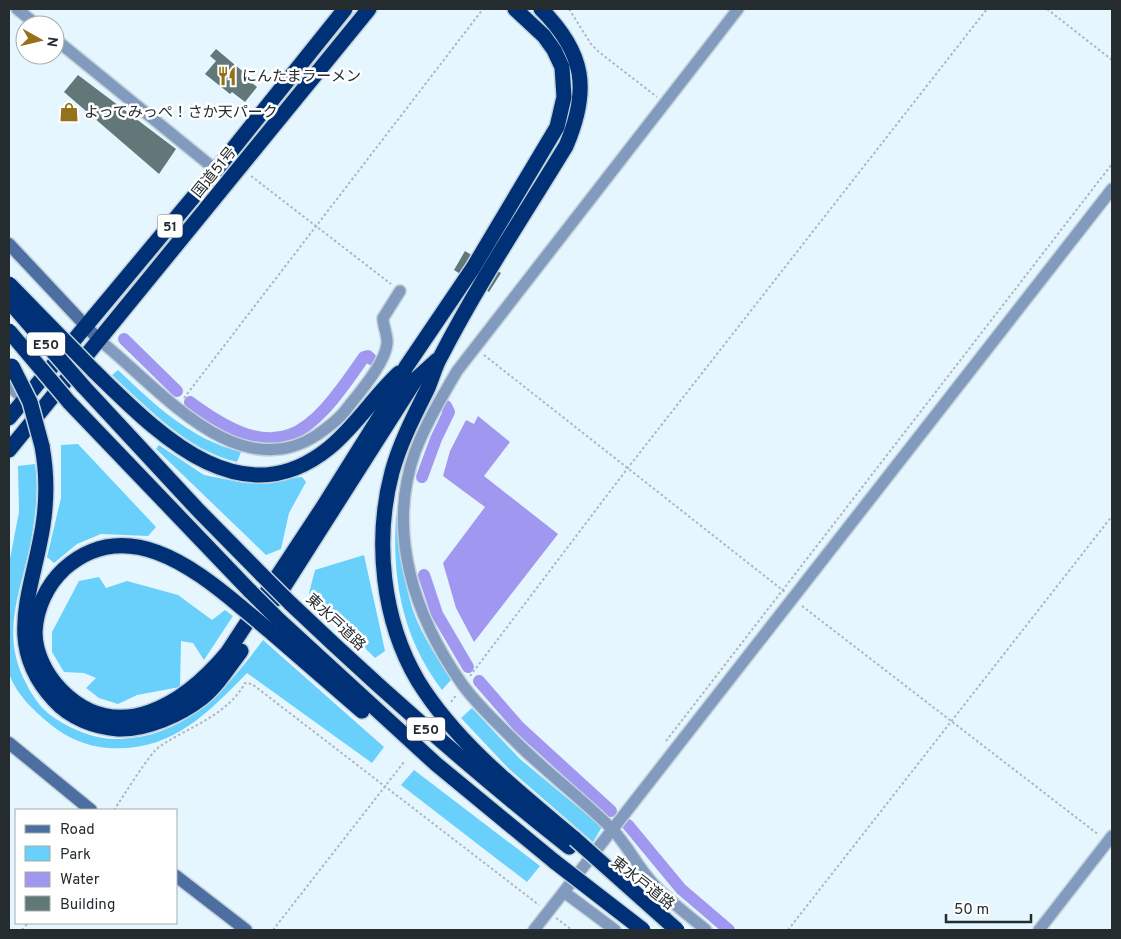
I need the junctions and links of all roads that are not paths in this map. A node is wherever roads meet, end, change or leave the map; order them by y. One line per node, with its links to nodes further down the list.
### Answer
1 (345, 9): 7 (highway, 国道51号 / 51)
2 (369, 9): 15 (highway, 国道51号 / 51)
3 (515, 9): 18 (highway)
4 (541, 9): 16 (highway)
5 (738, 9): 26 (street)
6 (65, 47): 7 (street)
7 (216, 170): 13 (highway, 国道51号 / 51)
8 (1112, 189): 26 (street)
9 (9, 244): 13 (street)
10 (9, 284): 18 (highway, bridge)
11 (400, 291): 15 (street)
12 (9, 301): 28 (highway, 東水戸道路 / E50, bridge)
13 (86, 326): 15 (street); 20 (highway, 国道51号 / 51)
14 (9, 331): 23 (highway, E50, bridge)
15 (99, 340): 22 (highway, 国道51号 / 51)
16 (440, 357): 17 (highway, bridge); 28 (highway)
17 (9, 360)
18 (406, 367): 23 (highway, bridge)
19 (9, 386): 20 (street)
20 (24, 399): 21 (highway, 国道51号 / 51)
21 (9, 418)
22 (9, 450)
23 (276, 627): 34 (highway, bridge)
24 (9, 743): 25 (street)
25 (90, 809)
26 (612, 829): 30 (street); 36 (street)
27 (1112, 836): 37 (street)
28 (572, 843): 35 (highway, bridge)
29 (178, 878): 31 (street)
30 (564, 892): 32 (street); 33 (street)
31 (246, 930)
32 (534, 930)
33 (615, 930)
34 (643, 930)
35 (676, 930)
36 (706, 930)
37 (1039, 930)

